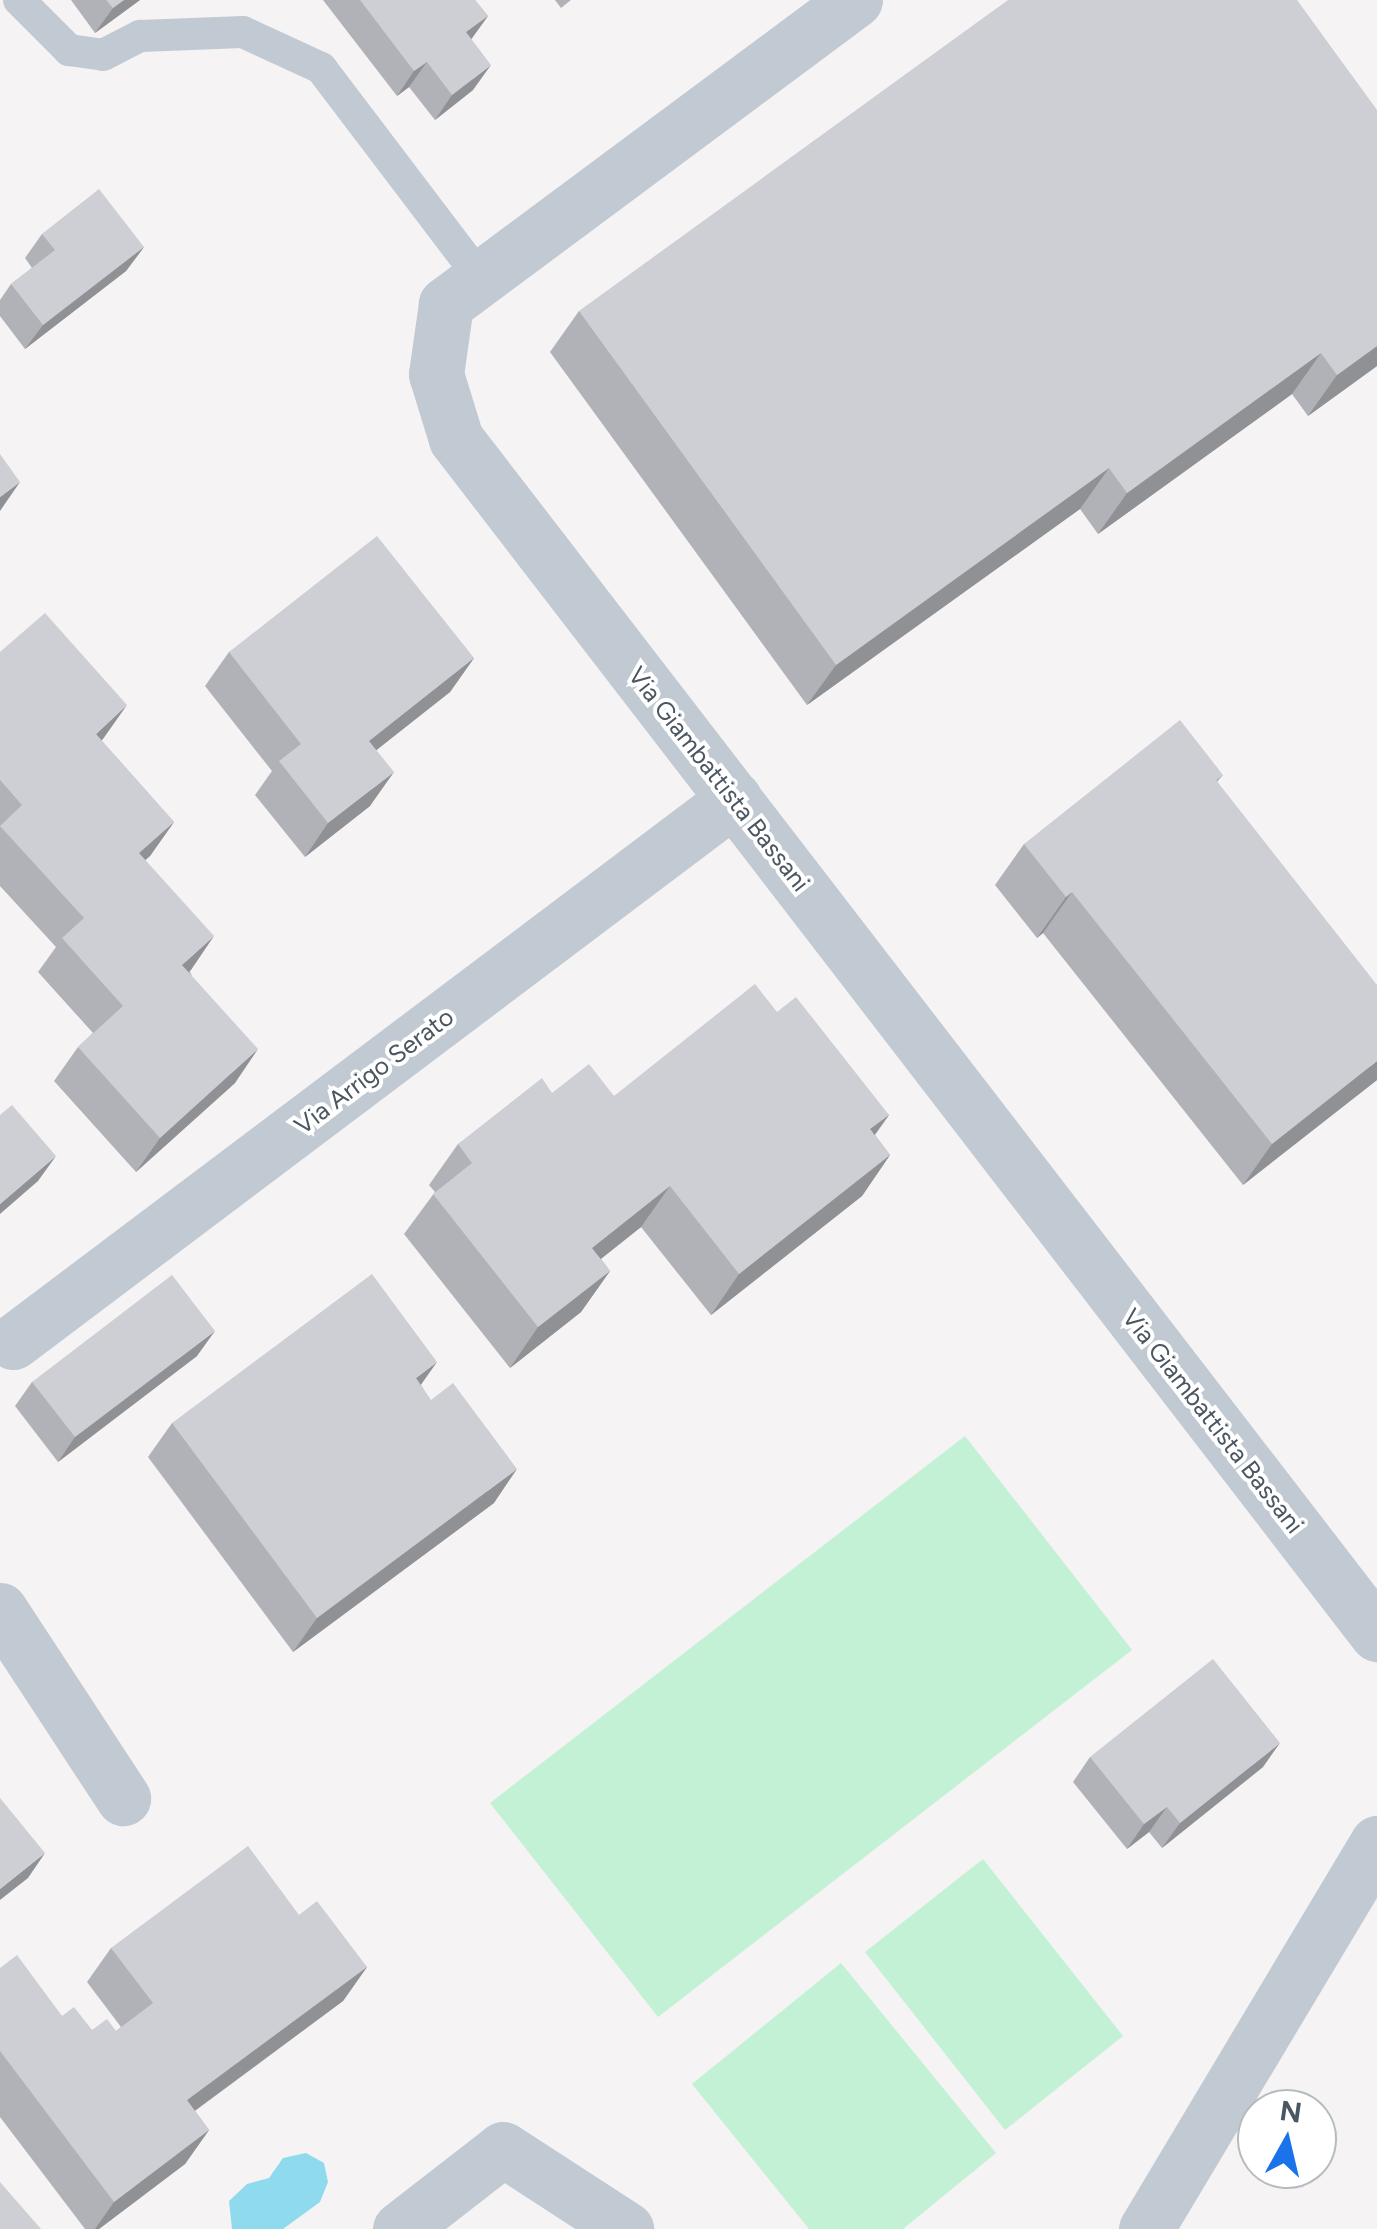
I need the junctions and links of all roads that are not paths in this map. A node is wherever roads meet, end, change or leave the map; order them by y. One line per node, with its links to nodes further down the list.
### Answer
1 (19, 0): 3 (lane)
2 (855, 0): 3 (street, Via Giambattista Bassani)
3 (478, 275): 4 (street, Via Giambattista Bassani)
4 (734, 800): 5 (street, Via Arrigo Serato); 7 (street, Via Giambattista Bassani)
5 (13, 1342)
6 (0, 1610): 8 (street)
7 (1377, 1634)
8 (123, 1798)
9 (1377, 1843): 12 (street)
10 (400, 2229): 11 (street)
11 (626, 2229)
12 (1146, 2229)

